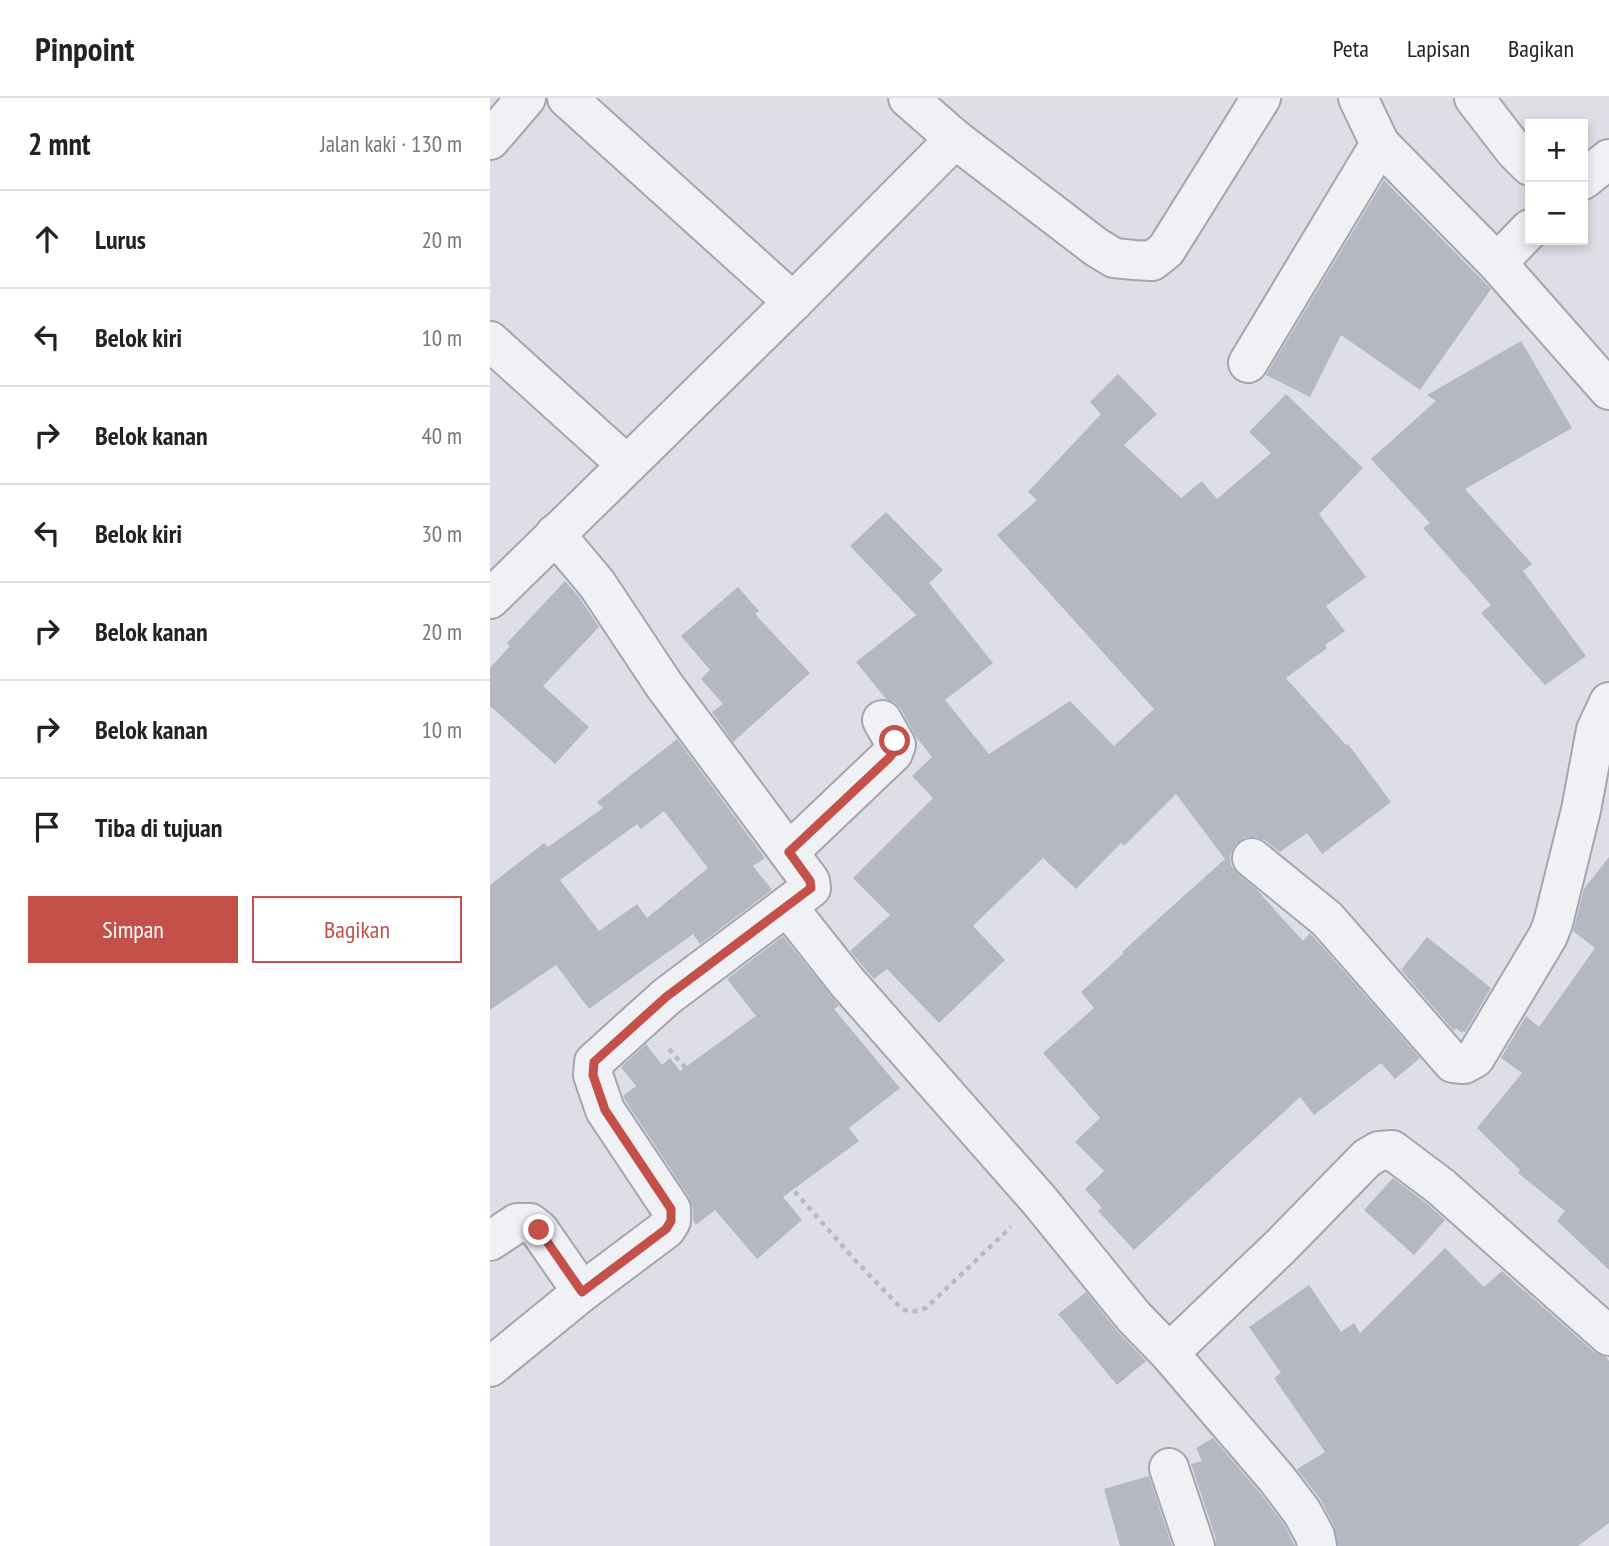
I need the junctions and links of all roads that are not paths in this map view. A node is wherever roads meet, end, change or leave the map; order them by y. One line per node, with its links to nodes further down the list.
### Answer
1 (526, 98): 8 (street)
2 (567, 98): 15 (street)
3 (908, 98): 7 (street)
4 (1261, 98): 7 (street)
5 (1358, 98): 9 (street)
6 (1474, 98): 11 (street)
7 (955, 139): 15 (street)
8 (490, 141)
9 (1380, 144): 14 (street); 17 (street)
10 (1609, 159): 12 (street)
11 (1525, 161)
12 (1588, 176)
13 (1525, 234): 14 (street)
14 (1497, 263): 18 (street)
15 (793, 302): 19 (street)
16 (490, 341): 19 (street)
17 (1248, 363)
18 (1609, 390)
19 (627, 465): 20 (street)
20 (555, 534): 21 (street); 24 (street)
21 (490, 599)
22 (1609, 702): 25 (street)
23 (882, 720): 24 (street)
24 (789, 852): 26 (street)
25 (1252, 858)
26 (787, 906): 28 (street); 30 (street)
27 (490, 1241): 28 (street)
28 (582, 1292): 31 (street)
29 (1609, 1336): 30 (street)
30 (1169, 1353): 34 (street)
31 (490, 1367)
32 (1169, 1468): 33 (street)
33 (1195, 1546)
34 (1318, 1546)

